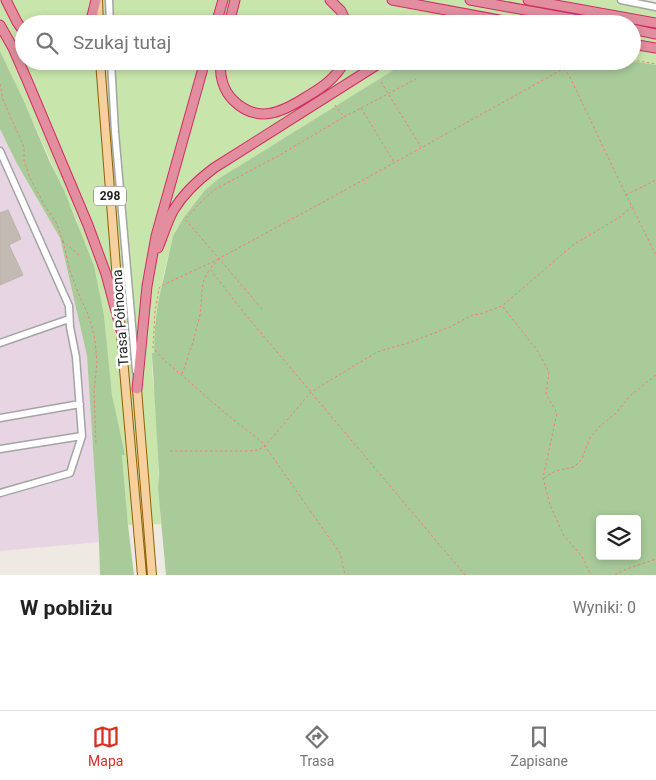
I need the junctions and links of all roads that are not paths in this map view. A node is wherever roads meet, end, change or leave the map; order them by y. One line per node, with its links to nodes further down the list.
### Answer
1 (6, 0): 21 (highway)
2 (97, 0): 12 (highway); 13 (main road)
3 (109, 0): 14 (street)
4 (223, 0): 15 (highway)
5 (235, 0): 16 (highway)
6 (330, 0): 17 (highway)
7 (392, 0): 18 (highway)
8 (470, 0): 19 (highway)
9 (528, 0): 20 (highway)
10 (621, 0): 11 (street)
11 (656, 7)
12 (93, 15)
13 (99, 15)
14 (110, 15)
15 (219, 15)
16 (231, 15)
17 (343, 15)
18 (473, 15)
19 (552, 15)
20 (608, 15)
21 (15, 18)
22 (641, 21): 23 (highway)
23 (656, 24)
24 (0, 25): 29 (highway)
25 (641, 31): 26 (highway)
26 (656, 34)
27 (641, 46): 28 (highway)
28 (656, 48)
29 (15, 54)
30 (22, 70): 40 (highway)
31 (101, 70): 40 (main road, Trasa Północna / 298)
32 (112, 70): 42 (street, Trasa Północna)
33 (203, 70): 38 (highway)
34 (221, 70): 35 (highway)
35 (340, 70)
36 (369, 70): 38 (highway)
37 (0, 151): 39 (street)
38 (151, 264): 42 (highway)
39 (69, 319): 41 (street); 43 (street)
40 (121, 330): 48 (main road, Trasa Północna / 298)
41 (0, 343)
42 (138, 389): 49 (main road, Trasa Północna)
43 (80, 404): 44 (street); 45 (street)
44 (0, 418)
45 (82, 436): 46 (street); 47 (street)
46 (0, 449)
47 (0, 493)
48 (142, 575)
49 (152, 575)

